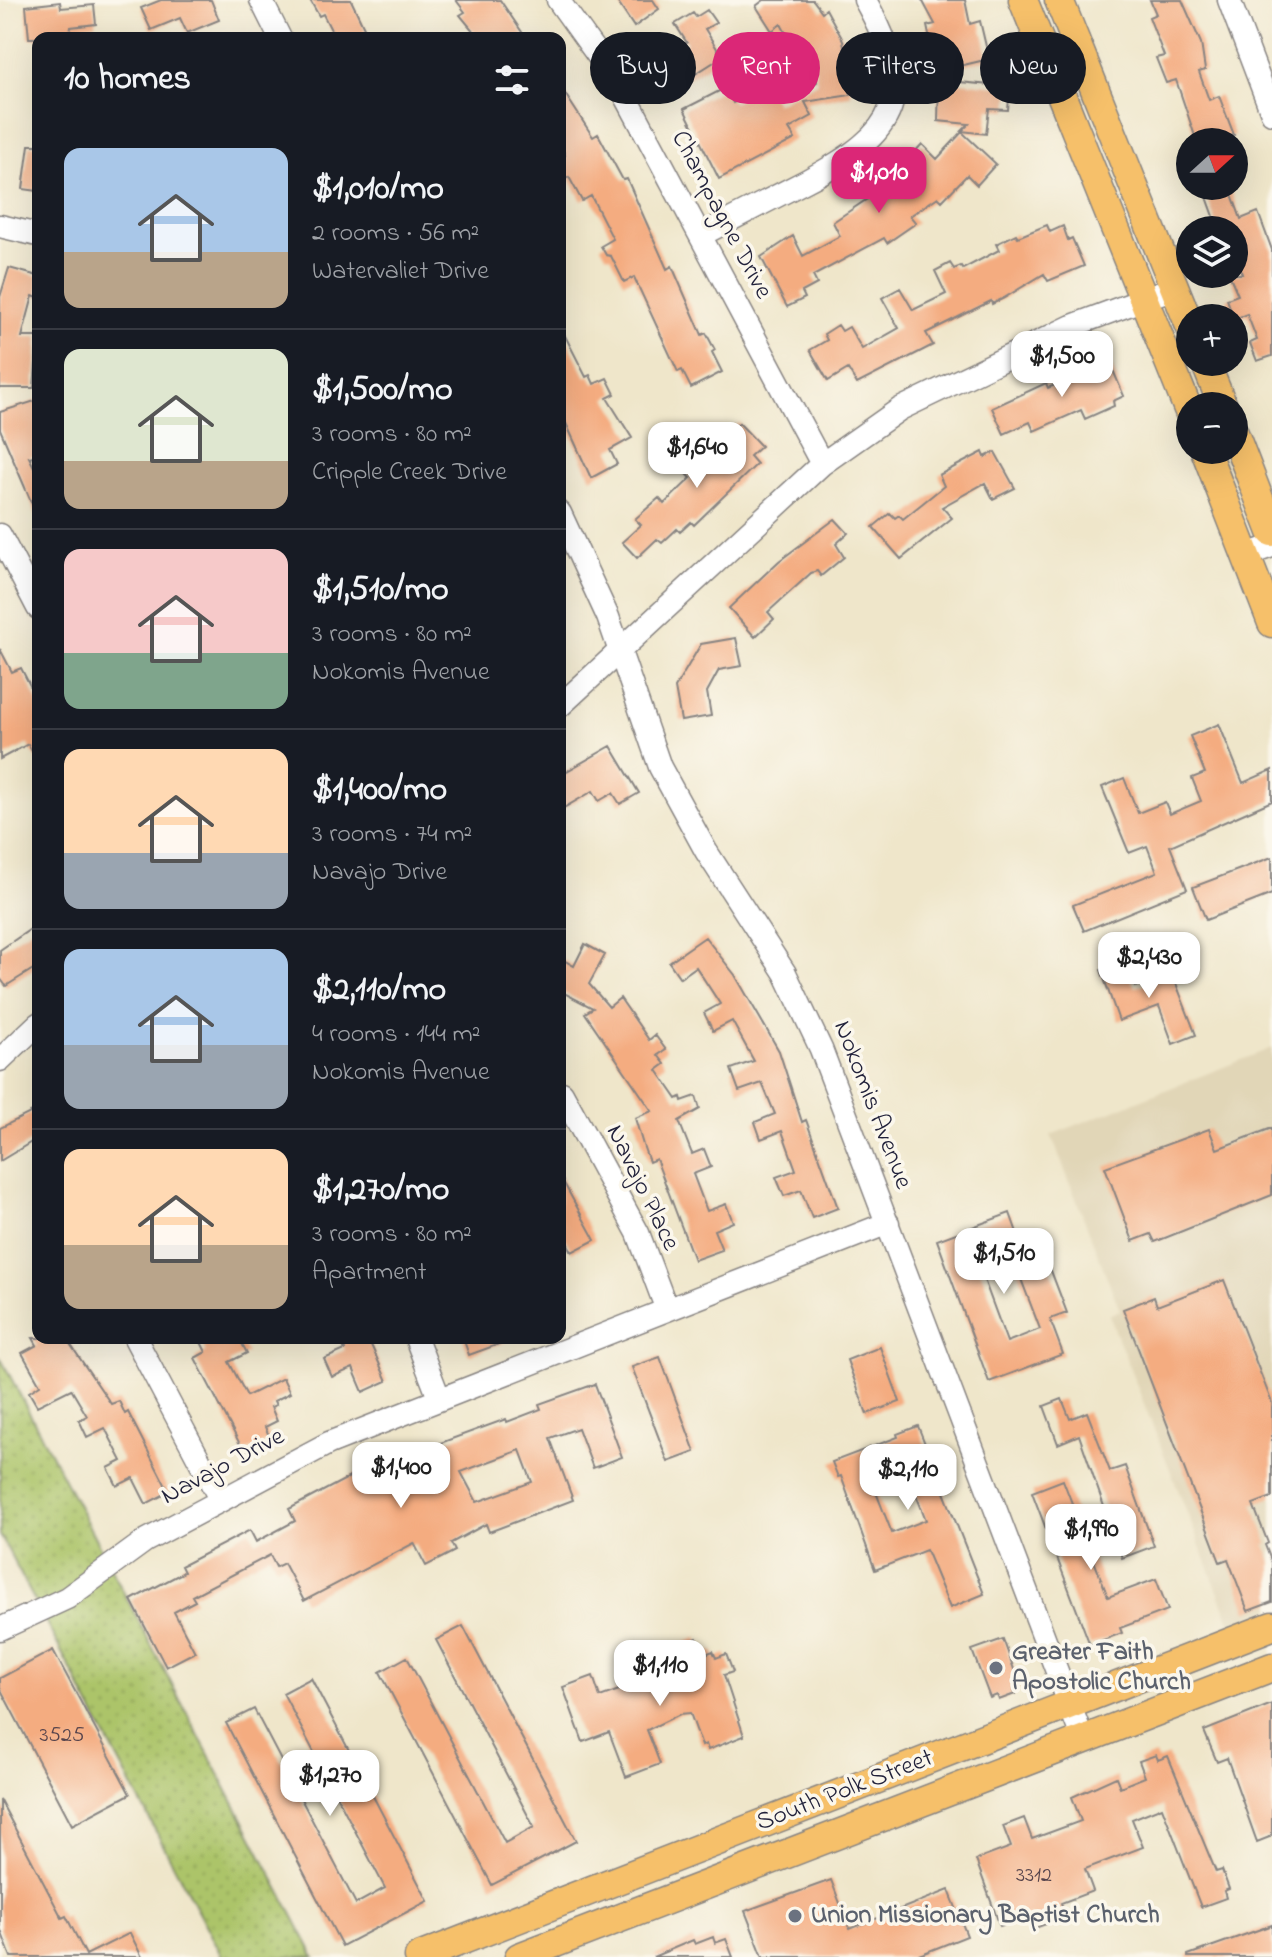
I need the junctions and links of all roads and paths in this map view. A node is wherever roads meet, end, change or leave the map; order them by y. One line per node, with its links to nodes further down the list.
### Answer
1 (261, 0): 7 (street)
2 (558, 0): 11 (street, Champagne Drive)
3 (865, 0): 11 (street)
4 (1023, 0): 13 (main road)
5 (1059, 0): 12 (main road)
6 (1229, 0): 8 (street)
7 (277, 32)
8 (1272, 113)
9 (0, 226): 10 (street)
10 (32, 234)
11 (701, 235): 16 (street, Champagne Drive)
12 (1174, 288): 13 (street); 14 (main road)
13 (1142, 300): 15 (main road); 16 (street)
14 (1181, 304)
15 (1181, 392)
16 (822, 464): 25 (street)
17 (1212, 464): 22 (main road)
18 (1246, 464): 20 (main road)
19 (566, 525): 25 (street, Nokomis Avenue)
20 (1272, 532)
21 (0, 535): 23 (street)
22 (1259, 551): 24 (main road)
23 (32, 596)
24 (1272, 623)
25 (619, 654): 26 (street); 30 (street, Nokomis Avenue)
26 (566, 701)
27 (32, 1030): 28 (street)
28 (0, 1060)
29 (566, 1100): 31 (street, Navajo Place)
30 (888, 1223): 31 (street, Navajo Drive); 39 (street, Nokomis Avenue)
31 (667, 1310): 34 (street, Navajo Drive)
32 (138, 1344): 35 (street)
33 (418, 1344): 34 (street)
34 (439, 1398): 35 (street, Navajo Drive)
35 (220, 1499): 37 (street, Navajo Drive)
36 (1272, 1626): 39 (main road, South Polk Street)
37 (0, 1629)
38 (1272, 1667): 40 (main road, South Polk Street)
39 (1071, 1705): 40 (street, Nokomis Avenue); 41 (main road, South Polk Street)
40 (1083, 1740): 42 (main road, South Polk Street)
41 (760, 1824): 42 (main road); 43 (main road, South Polk Street)
42 (774, 1858): 44 (main road, South Polk Street)
43 (419, 1957)
44 (519, 1957)

